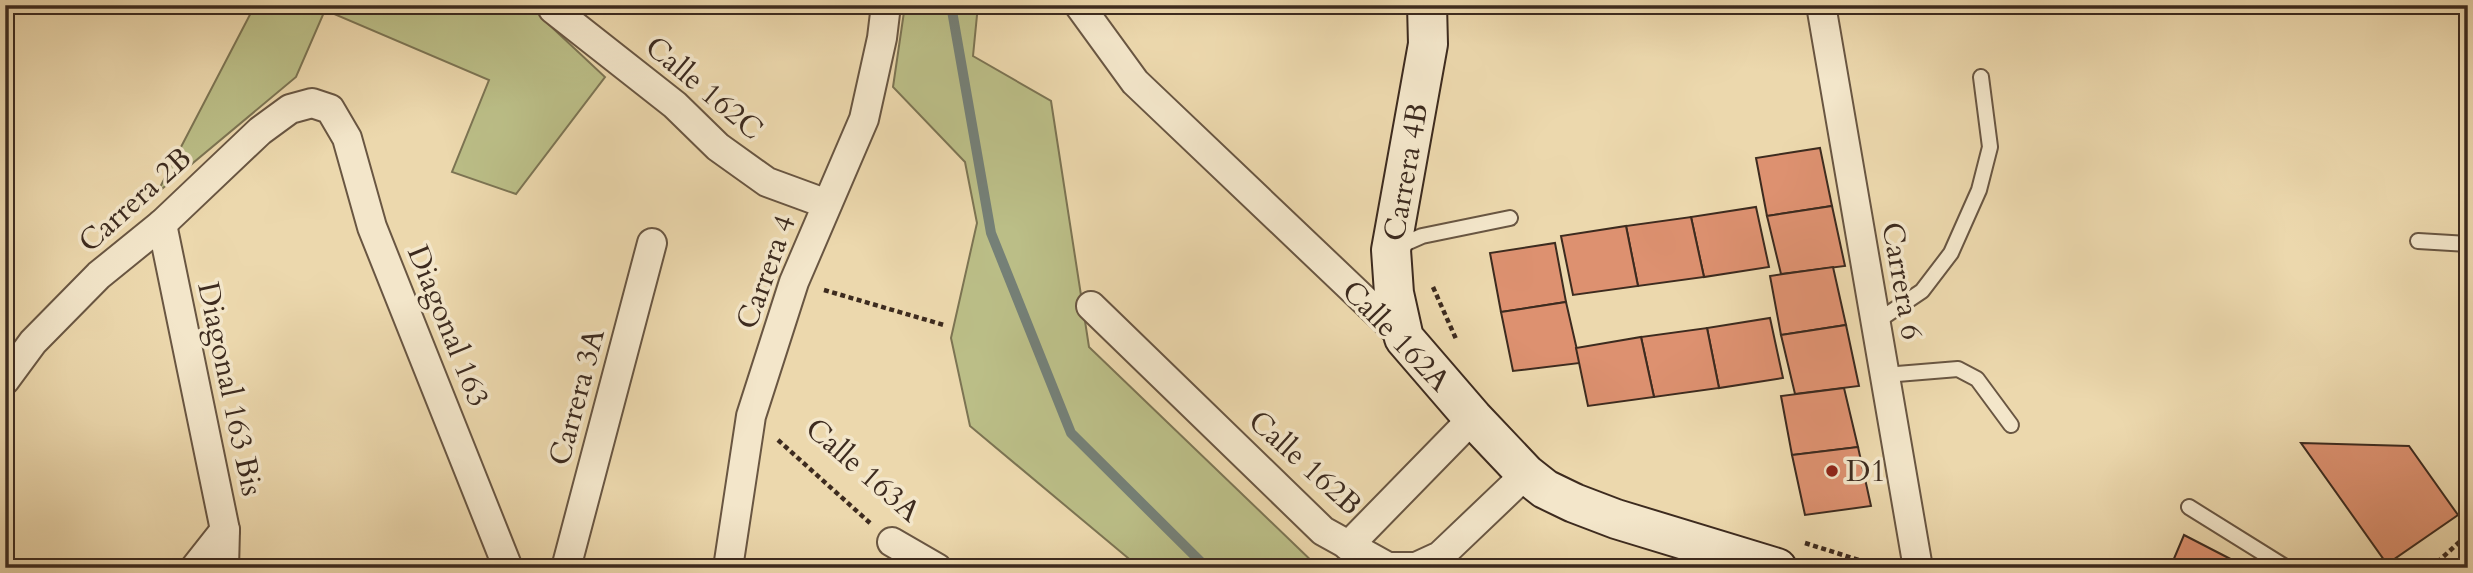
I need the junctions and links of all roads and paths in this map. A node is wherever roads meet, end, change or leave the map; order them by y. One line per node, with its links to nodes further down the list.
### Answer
1 (551, 5): 8 (street, Calle 162C)
2 (886, 5): 8 (street, Carrera 4)
3 (1079, 5): 19 (street, Calle 162A)
4 (1427, 5): 13 (street, Carrera 4B)
5 (1821, 5): 17 (street, Carrera 6)
6 (1981, 77): 17 (lane)
7 (330, 109): 10 (street, Carrera 2B); 36 (street, Diagonal 163)
8 (827, 204): 15 (street, Carrera 4)
9 (1510, 218): 13 (lane)
10 (162, 224): 22 (street, Carrera 2B); 28 (street, Diagonal 163 Bis)
11 (2418, 241): 14 (lane)
12 (652, 243): 37 (street, Carrera 3A)
13 (1407, 243): 19 (street, Carrera 4B); 20 (path)
14 (2468, 244)
15 (794, 282): 18 (path); 23 (street, Carrera 4)
16 (1091, 306): 31 (street, Calle 162B)
17 (1876, 322): 21 (street, Carrera 6)
18 (944, 325)
19 (1404, 338): 24 (street, Calle 162A)
20 (1465, 349)
21 (1885, 375): 25 (lane); 41 (street, Carrera 6)
22 (5, 380)
23 (751, 416): 30 (path, Calle 163A); 38 (street, Carrera 4)
24 (1473, 418): 26 (street, Calle 162A); 31 (street)
25 (2011, 425)
26 (1526, 474): 31 (street, Calle 162B); 33 (street, Calle 162A)
27 (2189, 507): 42 (lane)
28 (225, 530): 34 (street); 35 (street, Diagonal 163 Bis)
29 (2468, 534): 43 (path)
30 (892, 542): 39 (street, Calle 163A)
31 (1348, 547)
32 (1786, 554): 33 (street, Calle 162A); 40 (path)
33 (1697, 556)
34 (195, 568)
35 (224, 568)
36 (508, 568)
37 (566, 568)
38 (728, 568)
39 (937, 568)
40 (1885, 568)
41 (1918, 568)
42 (2287, 568)
43 (2431, 568)

